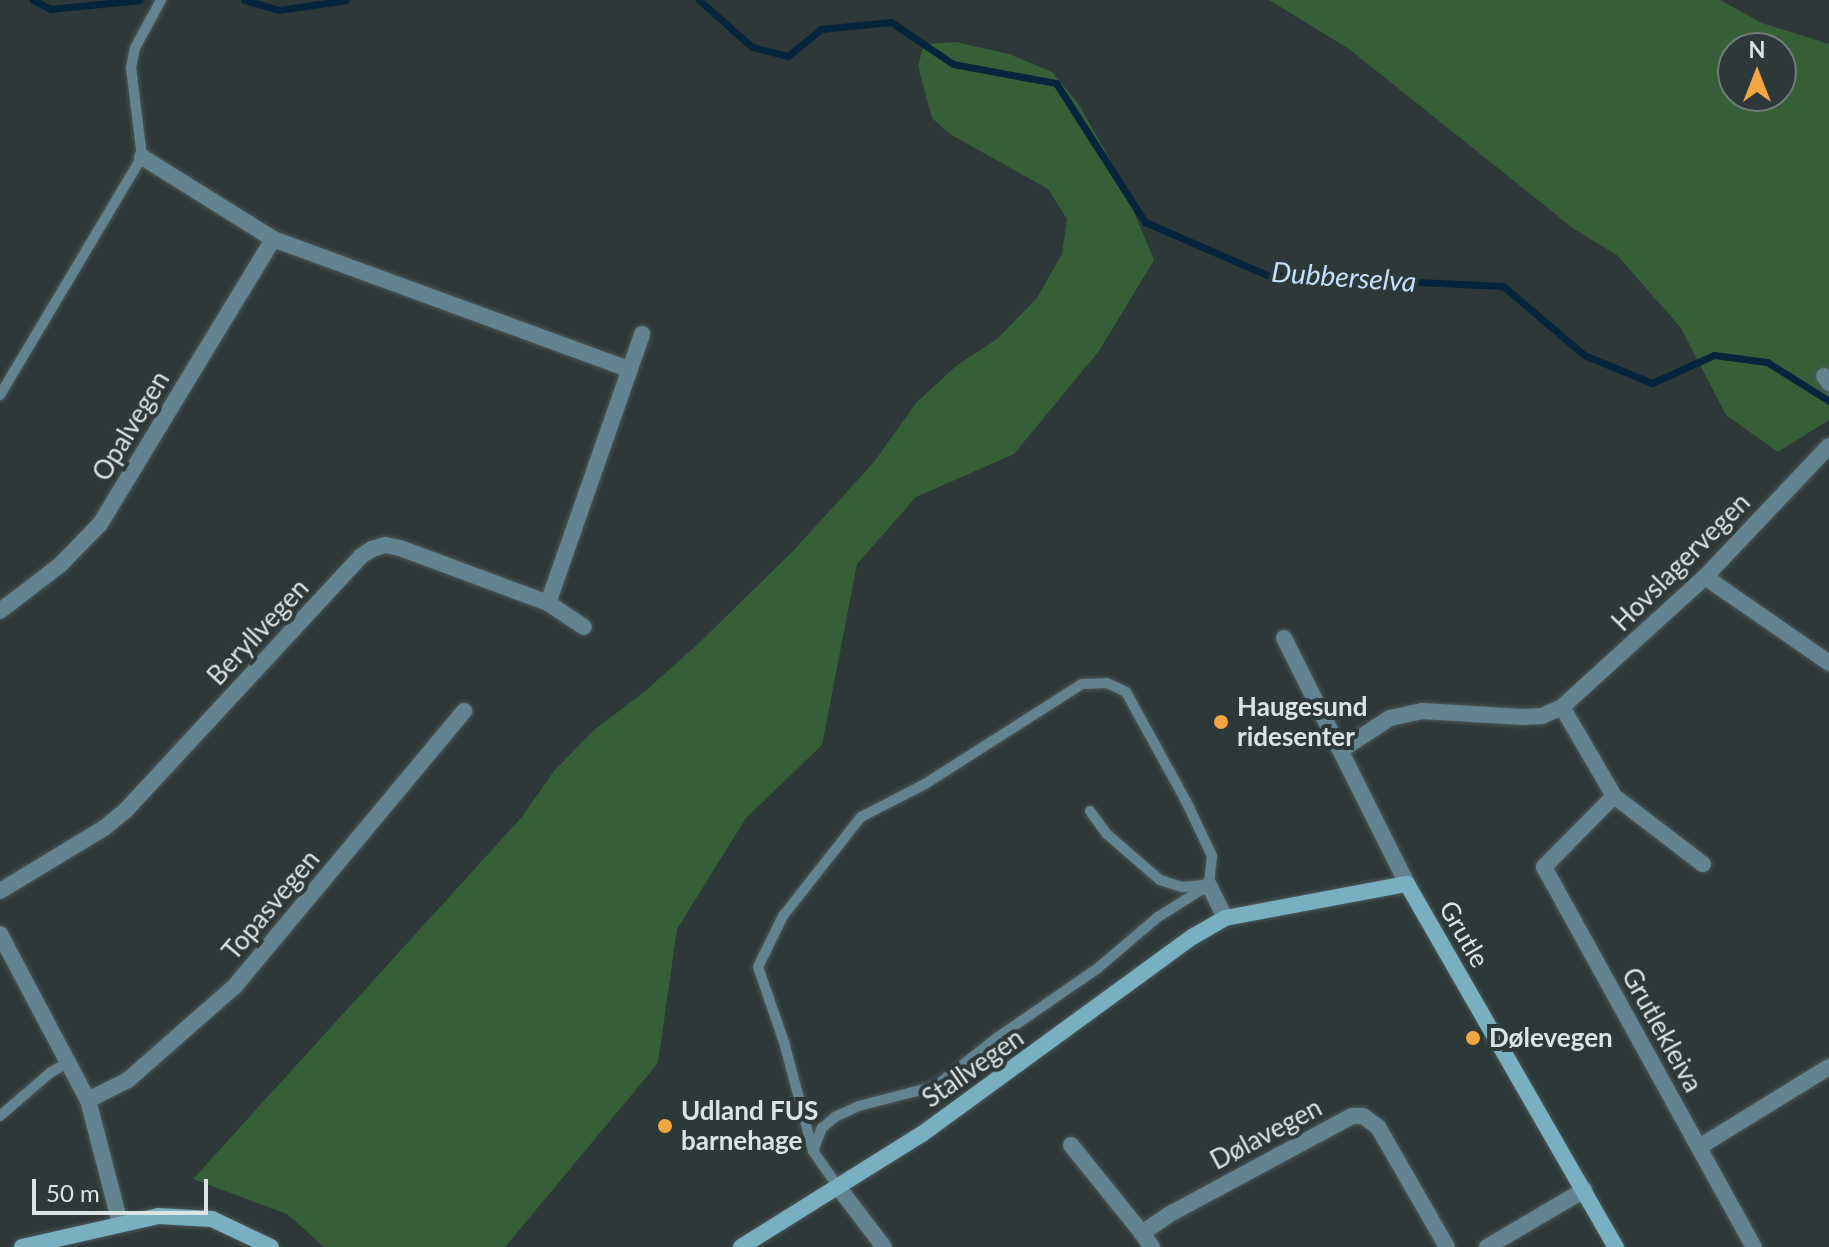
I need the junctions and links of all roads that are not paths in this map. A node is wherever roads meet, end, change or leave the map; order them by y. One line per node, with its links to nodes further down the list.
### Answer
1 (161, 0): 2 (lane)
2 (142, 157): 3 (street); 6 (lane)
3 (273, 239): 5 (street); 10 (street, Opalvegen)
4 (642, 334): 5 (street)
5 (629, 369): 9 (street)
6 (0, 395)
7 (1829, 446): 8 (street, Hovslagervegen)
8 (1705, 577): 13 (street); 14 (street, Hovslagervegen)
9 (548, 603): 11 (street, Beryllvegen); 22 (street, Beryllvegen)
10 (0, 611)
11 (584, 627)
12 (1284, 638): 16 (street, Grutle)
13 (1829, 663)
14 (1562, 707): 16 (street, Hovslagervegen); 17 (street)
15 (464, 711): 27 (street, Topasvegen)
16 (1341, 750): 20 (street, Grutle)
17 (1614, 796): 19 (street); 30 (street, Grutlekleiva)
18 (1090, 811): 21 (lane)
19 (1703, 864)
20 (1407, 884): 23 (street, Stallvegen); 33 (street, Grutle)
21 (1209, 885): 23 (street); 31 (lane); 31 (lane)
22 (0, 891)
23 (1225, 918): 32 (street, Stallvegen)
24 (0, 934): 25 (street)
25 (68, 1063): 27 (street); 28 (lane)
26 (1829, 1067): 30 (street)
27 (88, 1100): 34 (street)
28 (0, 1116)
29 (1071, 1145): 35 (street, Dølavegen)
30 (1699, 1147): 43 (street, Grutlekleiva)
31 (813, 1151): 32 (lane)
32 (839, 1188): 38 (street, Stallvegen); 39 (street)
33 (1584, 1190): 41 (street); 42 (street, Grutle)
34 (120, 1223): 36 (street); 37 (street)
35 (1147, 1240): 40 (street, Dølavegen)
36 (22, 1247)
37 (271, 1247)
38 (741, 1247)
39 (884, 1247)
40 (1447, 1247)
41 (1487, 1247)
42 (1616, 1247)
43 (1754, 1247)

